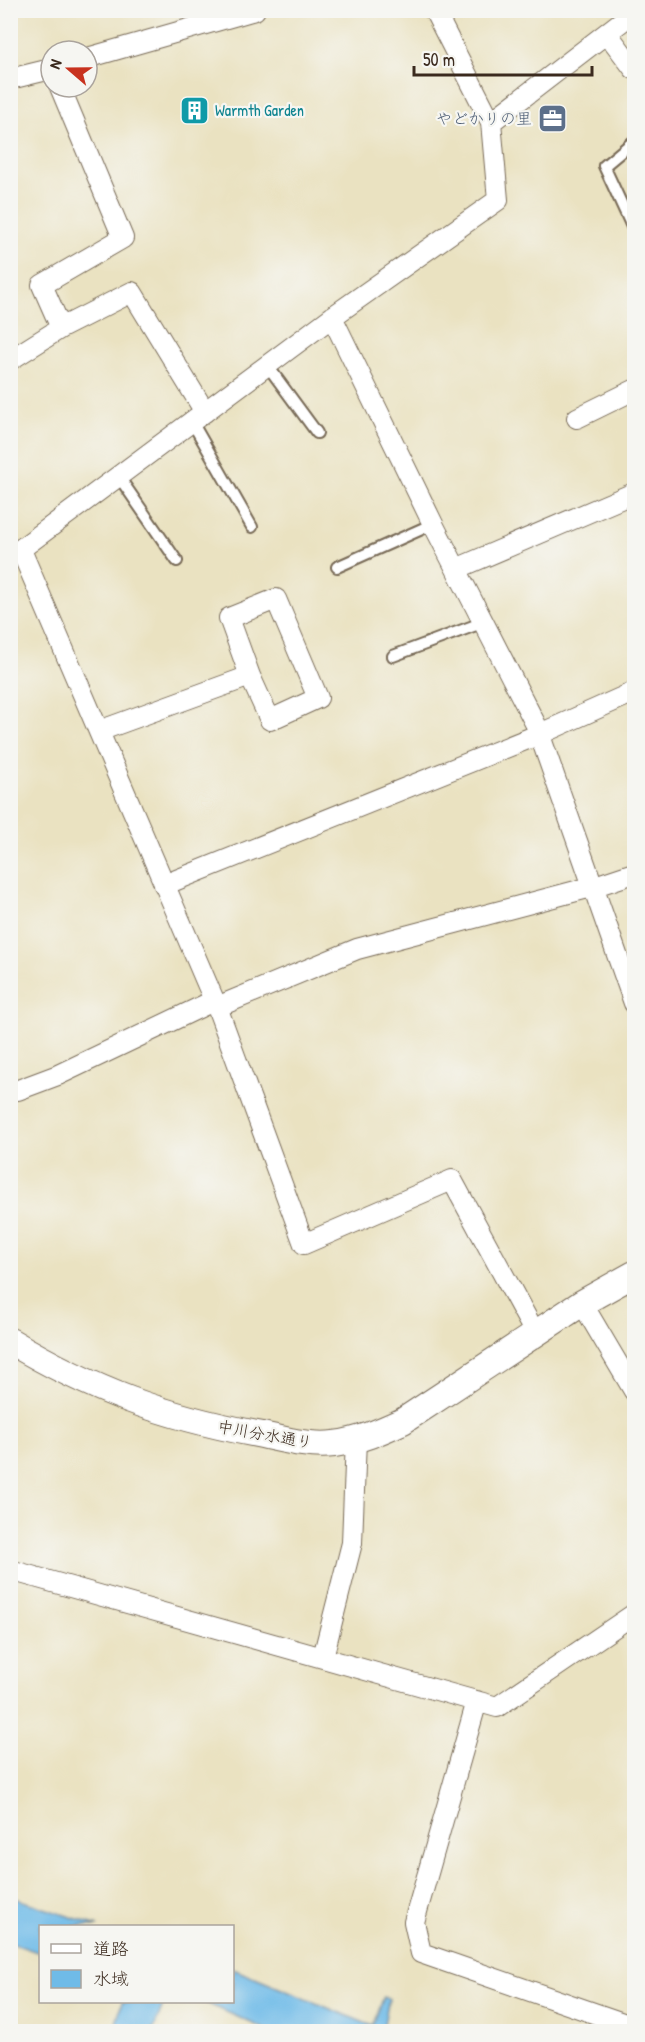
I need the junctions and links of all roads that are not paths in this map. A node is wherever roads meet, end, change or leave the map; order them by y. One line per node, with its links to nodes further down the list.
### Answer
1 (255, 10): 5 (street)
2 (434, 10): 10 (street)
3 (634, 12): 4 (street)
4 (607, 33): 6 (street); 10 (street)
5 (99, 55)
6 (634, 69)
7 (39, 72): 8 (street)
8 (10, 79)
9 (65, 99): 14 (street)
10 (491, 122): 13 (street)
11 (634, 141): 12 (lane)
12 (634, 231)
13 (332, 317): 16 (street); 23 (street)
14 (62, 328): 15 (street); 18 (street)
15 (10, 360)
16 (267, 365): 18 (street); 20 (lane)
17 (634, 390): 19 (street)
18 (198, 417): 21 (street); 24 (lane)
19 (576, 418)
20 (317, 433)
21 (119, 477): 25 (street); 26 (lane)
22 (634, 493): 28 (street)
23 (433, 525): 27 (lane); 28 (street)
24 (252, 527)
25 (16, 553): 33 (street)
26 (177, 561)
27 (337, 567)
28 (456, 569): 29 (street)
29 (484, 622): 30 (lane); 34 (street)
30 (393, 656)
31 (250, 676): 31 (street); 33 (street)
32 (634, 692): 34 (street)
33 (99, 731): 36 (street)
34 (540, 734): 36 (street); 37 (street)
35 (634, 873): 37 (street)
36 (164, 885): 39 (street)
37 (595, 886): 38 (street); 39 (street)
38 (634, 1003)
39 (215, 1004): 40 (street); 43 (street)
40 (10, 1090)
41 (634, 1274): 42 (street, 中川分水通り)
42 (582, 1303): 43 (street, 中川分水通り); 45 (street)
43 (535, 1333): 46 (street, 中川分水通り)
44 (10, 1341): 46 (street, 中川分水通り)
45 (634, 1391)
46 (356, 1439): 49 (street)
47 (10, 1570): 49 (street)
48 (634, 1614): 50 (street)
49 (323, 1657): 50 (street)
50 (477, 1701): 51 (street)
51 (634, 2027)

